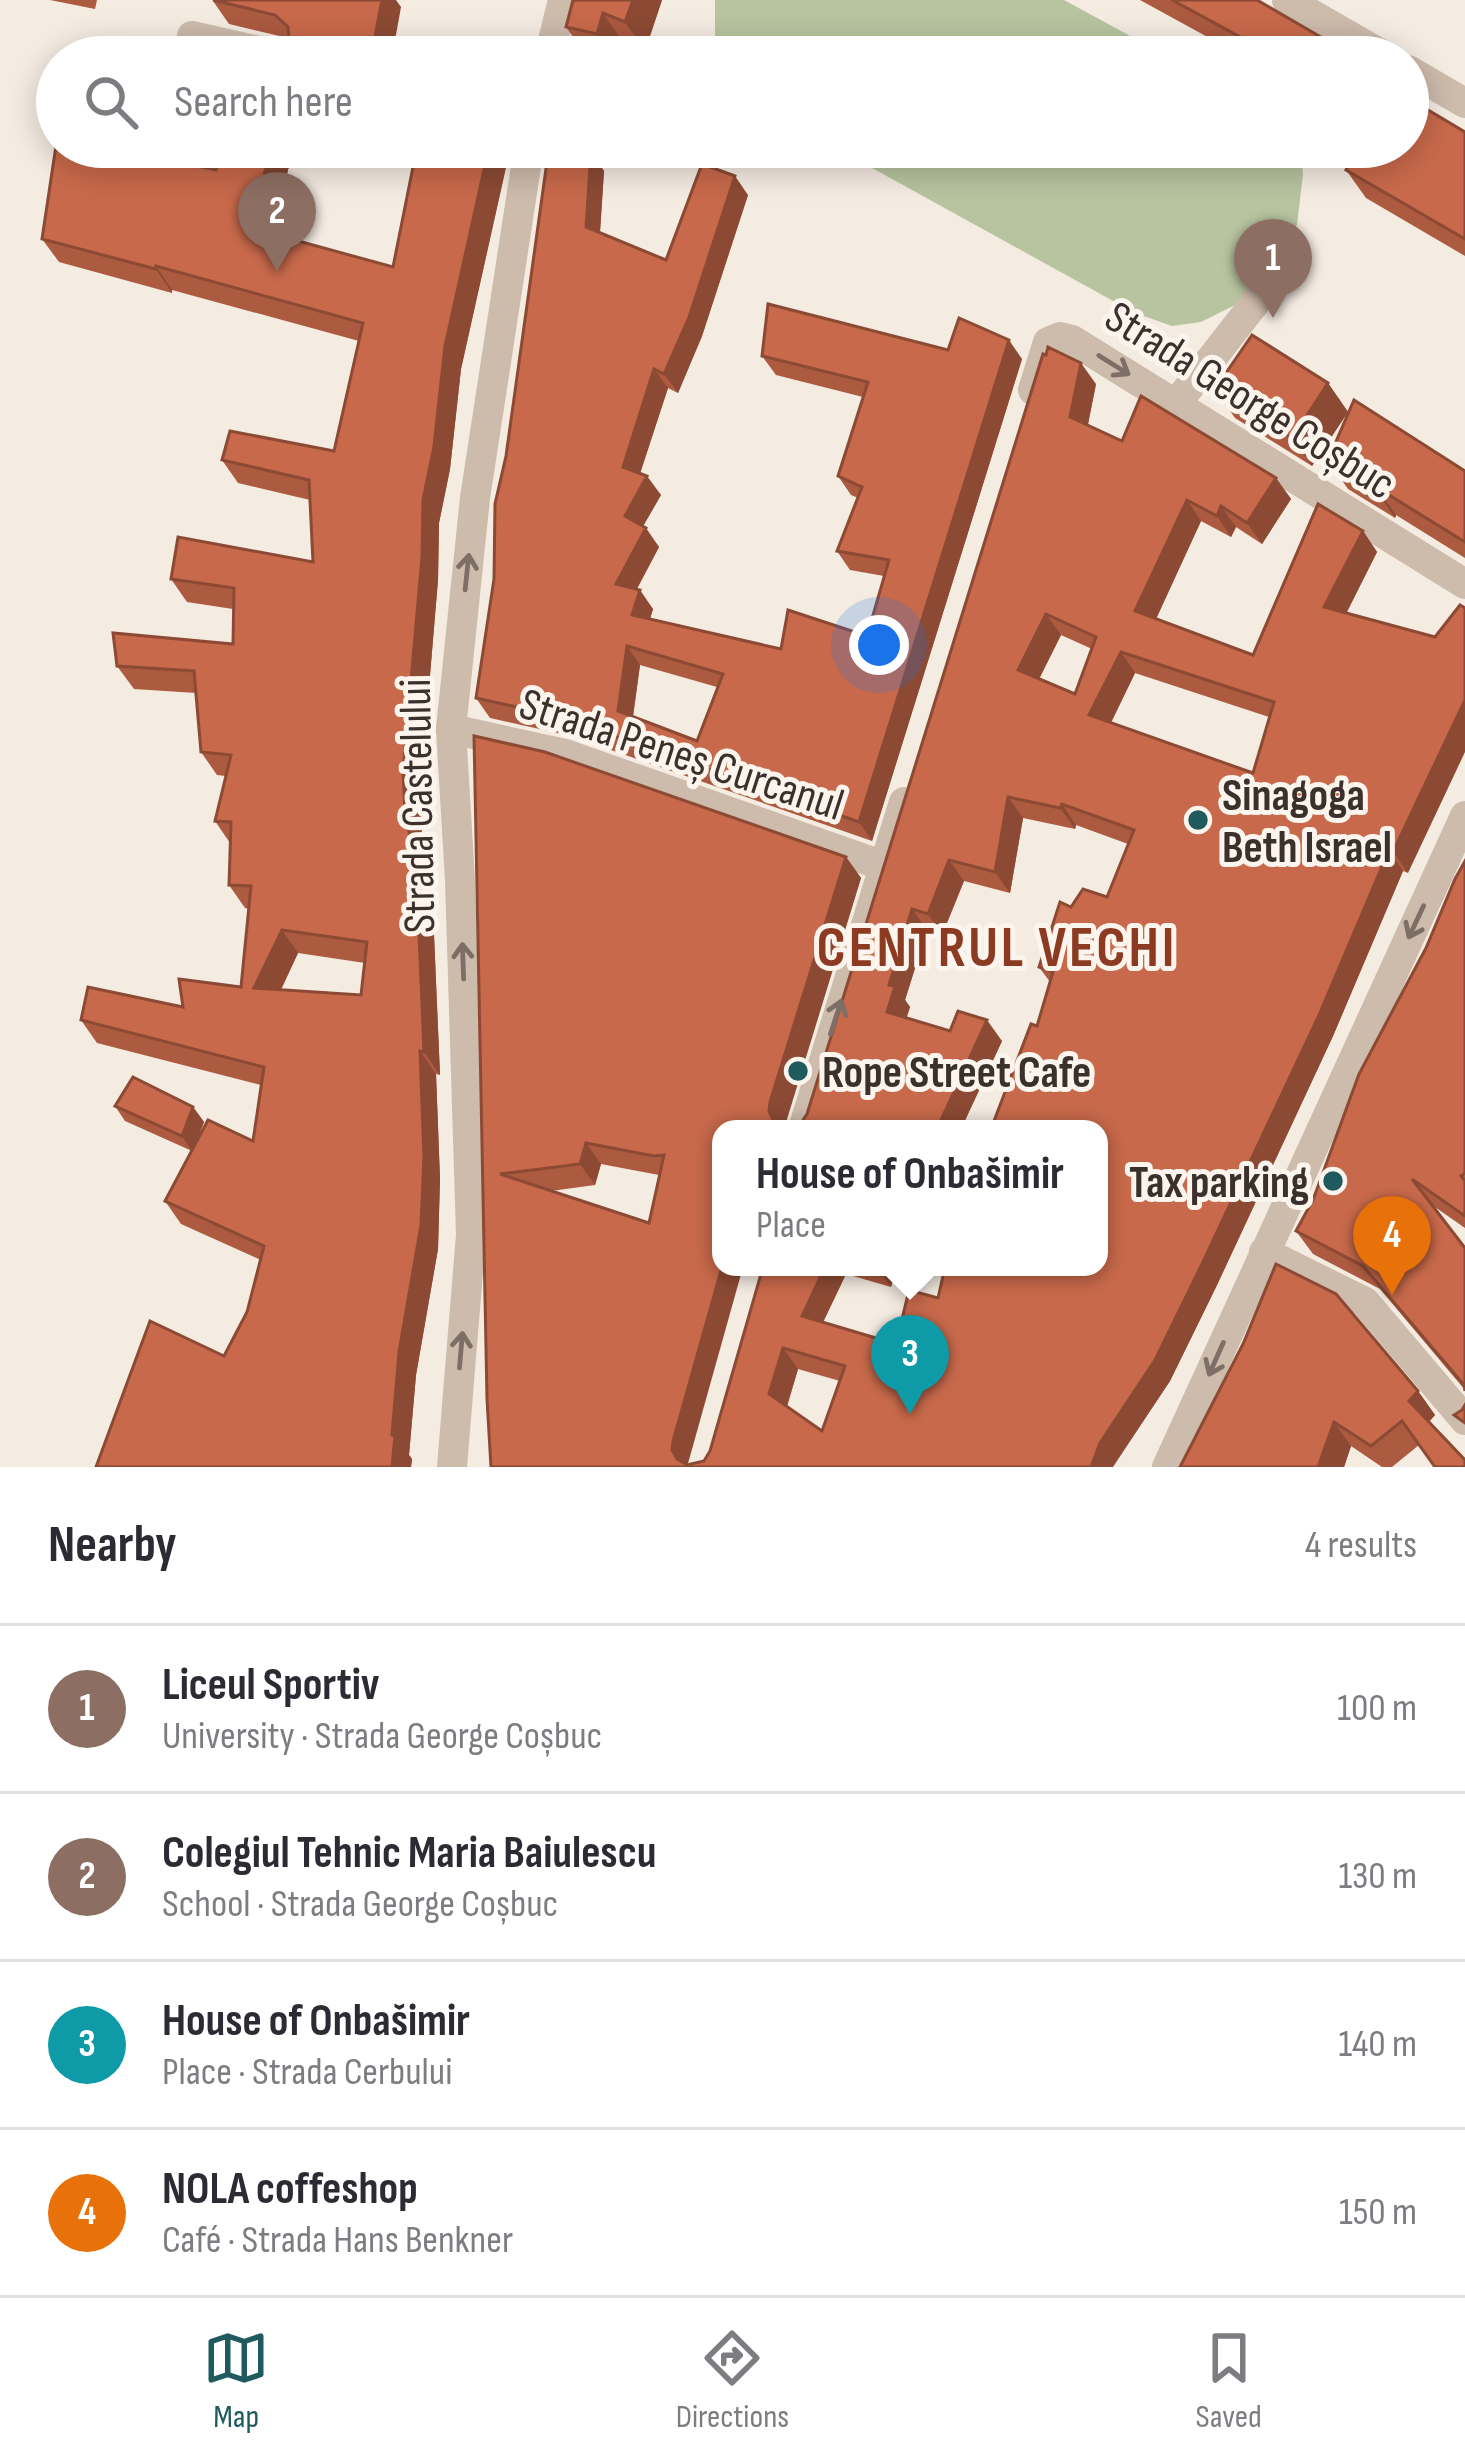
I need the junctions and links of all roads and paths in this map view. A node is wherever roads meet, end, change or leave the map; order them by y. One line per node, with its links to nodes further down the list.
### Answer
1 (563, 0): 3 (street)
2 (1287, 0): 4 (street)
3 (554, 36)
4 (1350, 36)
5 (1429, 82): 6 (street)
6 (1465, 103)
7 (526, 168): 12 (street, Strada Castelului, one-way to 7)
8 (1280, 271): 9 (street)
9 (1176, 404): 10 (street, Strada George Coșbuc, one-way to 9); 11 (street, Strada George Coșbuc)
10 (1027, 410)
11 (1465, 584)
12 (451, 729): 15 (street, Strada Peneș Curcanul); 19 (street, Strada Castelului, one-way to 12)
13 (913, 775): 15 (street)
14 (1464, 823): 17 (street, one-way to 17)
15 (884, 866): 16 (street, one-way to 15)
16 (806, 1120)
17 (1264, 1252): 18 (street); 20 (street, one-way to 20)
18 (1465, 1420)
19 (452, 1467)
20 (1167, 1467)

